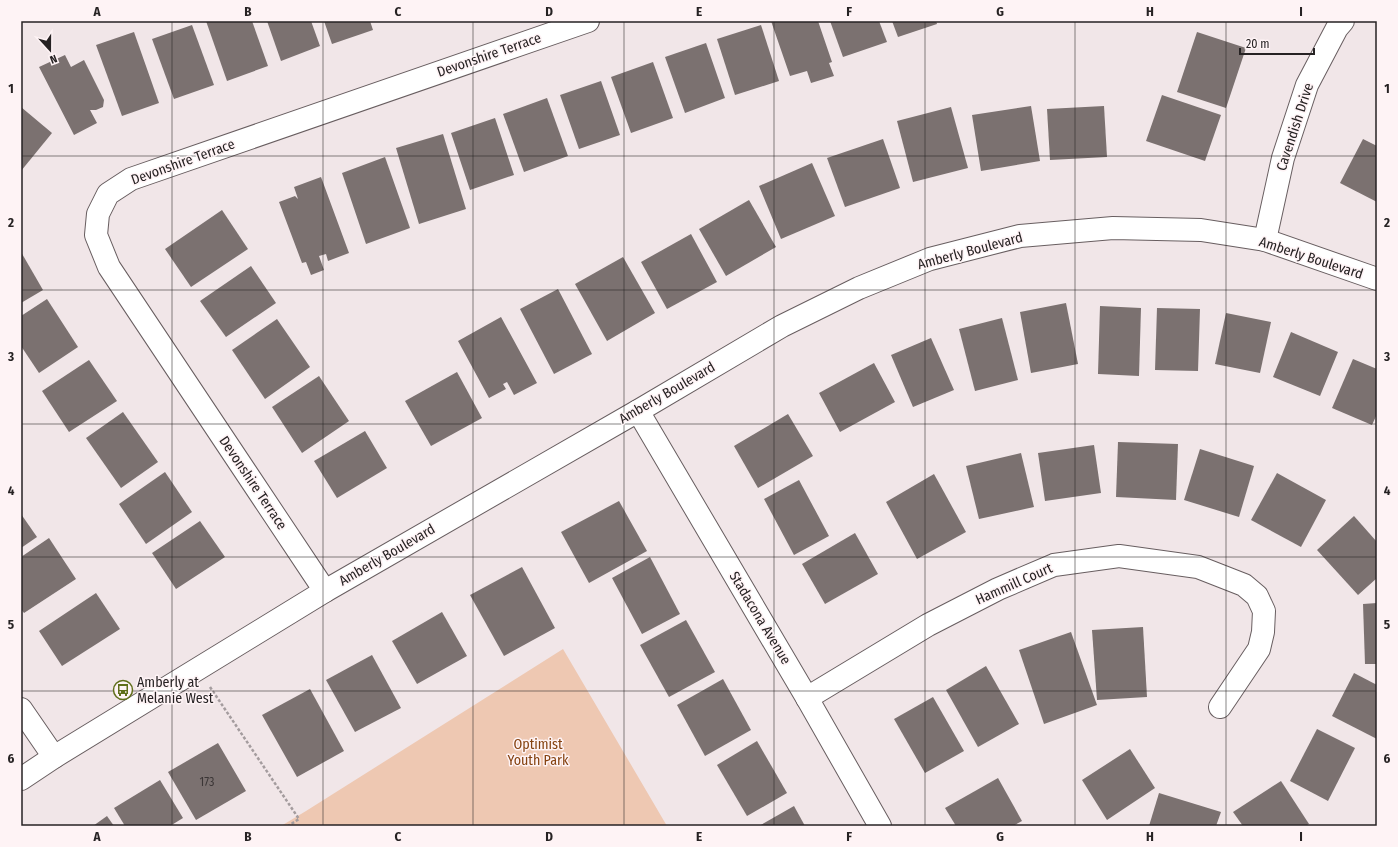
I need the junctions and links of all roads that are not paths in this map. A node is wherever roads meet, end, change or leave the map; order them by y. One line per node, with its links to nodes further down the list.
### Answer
1 (588, 21): 6 (street, Devonshire Terrace)
2 (1344, 21): 3 (street, Cavendish Drive)
3 (1265, 240): 4 (street, Amberly Boulevard); 5 (street, Amberly Boulevard)
4 (1377, 279)
5 (638, 411): 6 (street, Amberly Boulevard); 7 (street, Stadacona Avenue)
6 (325, 591): 10 (street, Amberly Boulevard)
7 (808, 698): 8 (street, Hammill Court); 12 (street, Stadacona Avenue)
8 (1220, 706)
9 (21, 709): 10 (street)
10 (54, 757): 11 (street, Amberly Boulevard)
11 (21, 779)
12 (880, 826)

